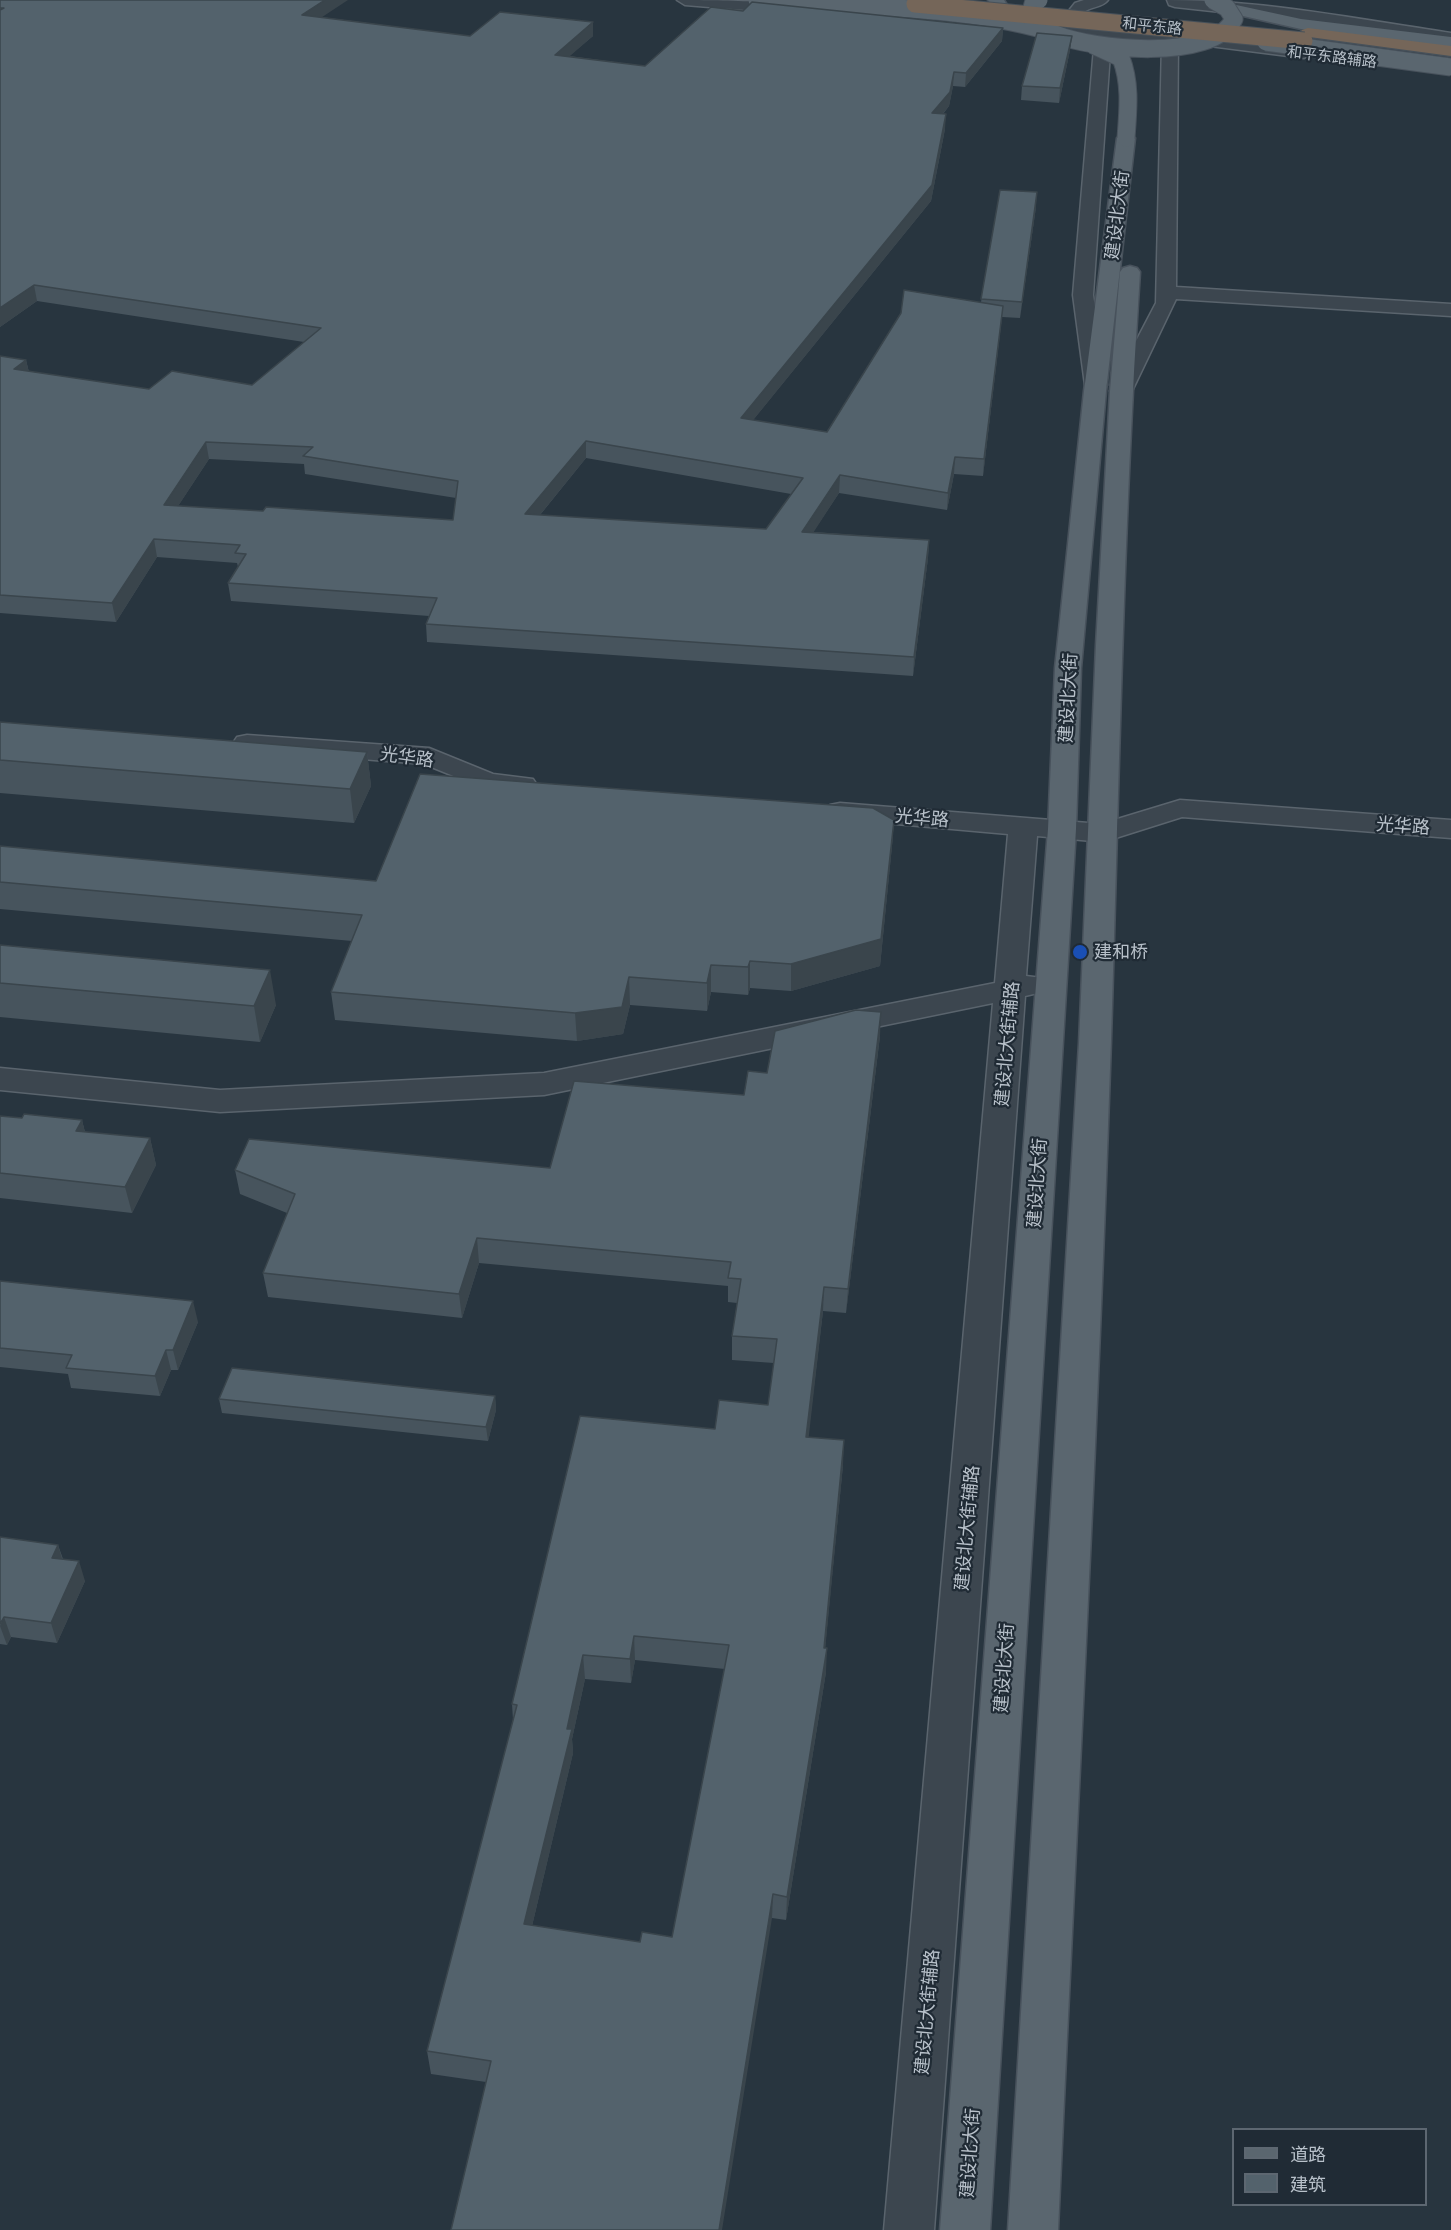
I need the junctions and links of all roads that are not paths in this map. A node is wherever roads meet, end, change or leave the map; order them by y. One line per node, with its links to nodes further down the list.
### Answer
1 (685, 0): 14 (street, 和平东路)
2 (757, 0): 10 (main road, bridge)
3 (851, 0): 13 (highway, 和平东路, bridge)
4 (996, 0): 10 (main road)
5 (1040, 0): 12 (main road, bridge)
6 (1100, 0): 14 (street)
7 (1254, 0): 11 (street)
8 (1172, 1): 11 (street); 17 (street)
9 (1220, 4): 11 (main road, 和平东路辅路); 18 (main road, bridge)
10 (968, 7): 12 (main road, bridge); 13 (highway, 和平东路, bridge)
11 (1292, 18): 13 (main road); 15 (main road, 和平东路辅路)
12 (1048, 31): 16 (main road, bridge)
13 (1247, 31): 19 (main road); 20 (highway, 和平东路); 21 (highway, 和平东路, bridge)
14 (1102, 32): 17 (street, 和平东路); 27 (street)
15 (1451, 40)
16 (1080, 41): 17 (main road, bridge); 24 (main road, bridge)
17 (1174, 41): 18 (main road, bridge); 23 (street, 和平东路辅路); 24 (main road); 25 (street)
18 (1201, 42): 19 (main road, 和平东路辅路, bridge)
19 (1275, 43): 22 (main road, 和平东路辅路, bridge)
20 (1451, 51)
21 (1451, 59)
22 (1451, 67)
23 (1451, 73)
24 (1132, 138): 27 (main road)
25 (1167, 292): 26 (street); 27 (street)
26 (1451, 310)
27 (1108, 388): 32 (main road, 建设北大街); 34 (main road)
28 (226, 741): 29 (street, 光华路)
29 (548, 787)
30 (809, 808): 31 (street, 光华路)
31 (1023, 826): 32 (street, 光华路); 36 (street, 建设北大街辅路)
32 (1062, 829): 34 (street, 光华路); 35 (main road, 建设北大街)
33 (1451, 829): 34 (street, 光华路)
34 (1103, 833): 40 (main road)
35 (1051, 981): 36 (street); 39 (main road, 建设北大街)
36 (1011, 989): 37 (street); 38 (street, 建设北大街辅路)
37 (0, 1079)
38 (909, 2230)
39 (965, 2230)
40 (1033, 2230)

